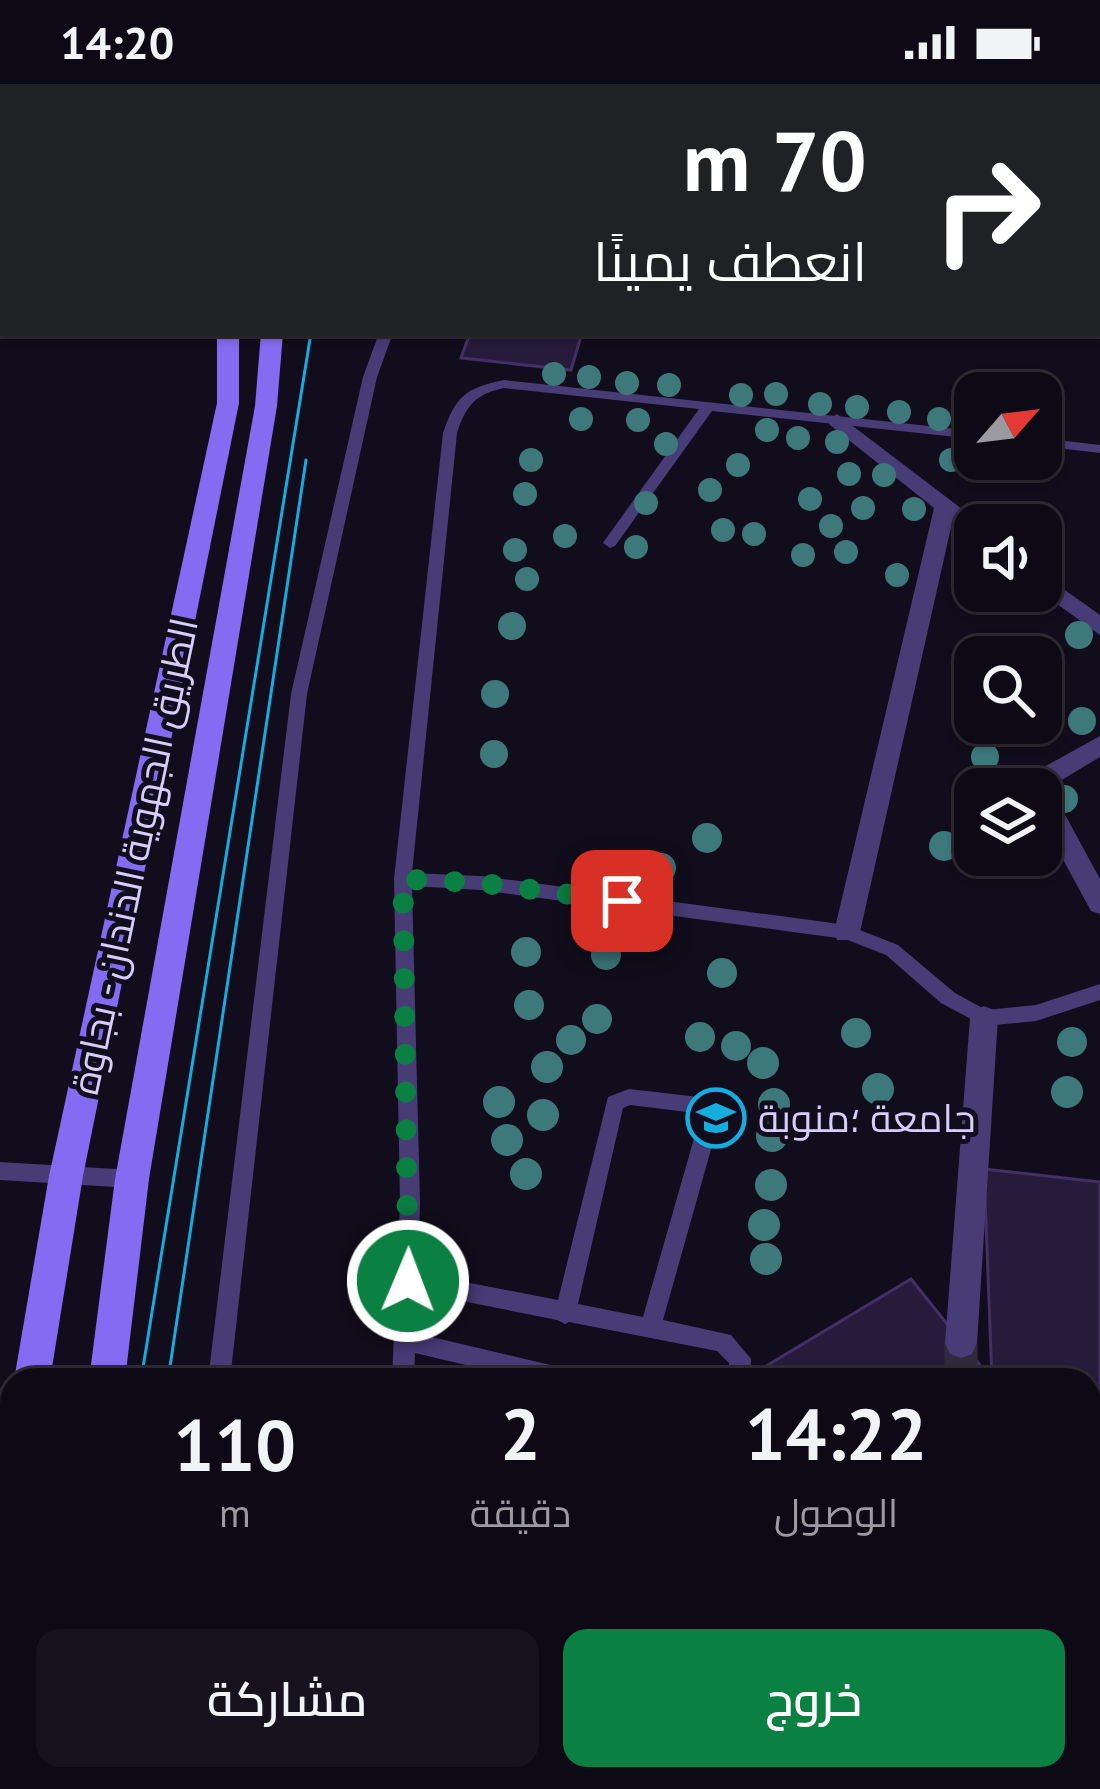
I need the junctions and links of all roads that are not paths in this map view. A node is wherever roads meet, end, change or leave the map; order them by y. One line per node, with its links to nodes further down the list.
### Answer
1 (228, 336): 23 (main road, الطريق الجهوية الدندان - بجاوة)
2 (272, 336): 24 (main road, الطريق الجهوية الدندان - بجاوة)
3 (385, 336): 32 (lane)
4 (708, 406): 5 (lane); 11 (lane); 17 (lane)
5 (837, 420): 6 (lane); 9 (street)
6 (954, 433)
7 (1062, 444): 8 (lane)
8 (1100, 448)
9 (945, 507): 10 (street); 19 (street)
10 (954, 514)
11 (610, 543)
12 (1062, 597): 13 (street)
13 (1100, 627)
14 (1100, 746): 15 (street)
15 (1062, 768)
16 (1062, 834): 18 (street)
17 (403, 879): 19 (lane); 25 (lane)
18 (1100, 904)
19 (847, 932): 21 (lane)
20 (1100, 992): 21 (lane)
21 (984, 1018): 29 (street)
22 (0, 1171): 23 (lane)
23 (67, 1176): 24 (lane); 30 (main road, الطريق الجهوية الدندان - بجاوة)
24 (132, 1179): 31 (main road, الطريق الجهوية الدندان - بجاوة)
25 (408, 1281): 26 (lane); 28 (lane)
26 (565, 1314): 27 (lane); 27 (lane)
27 (650, 1329): 35 (lane)
28 (406, 1341): 33 (lane); 34 (lane)
29 (961, 1342)
30 (34, 1368)
31 (108, 1368)
32 (220, 1368)
33 (404, 1368)
34 (503, 1368)
35 (740, 1368)

